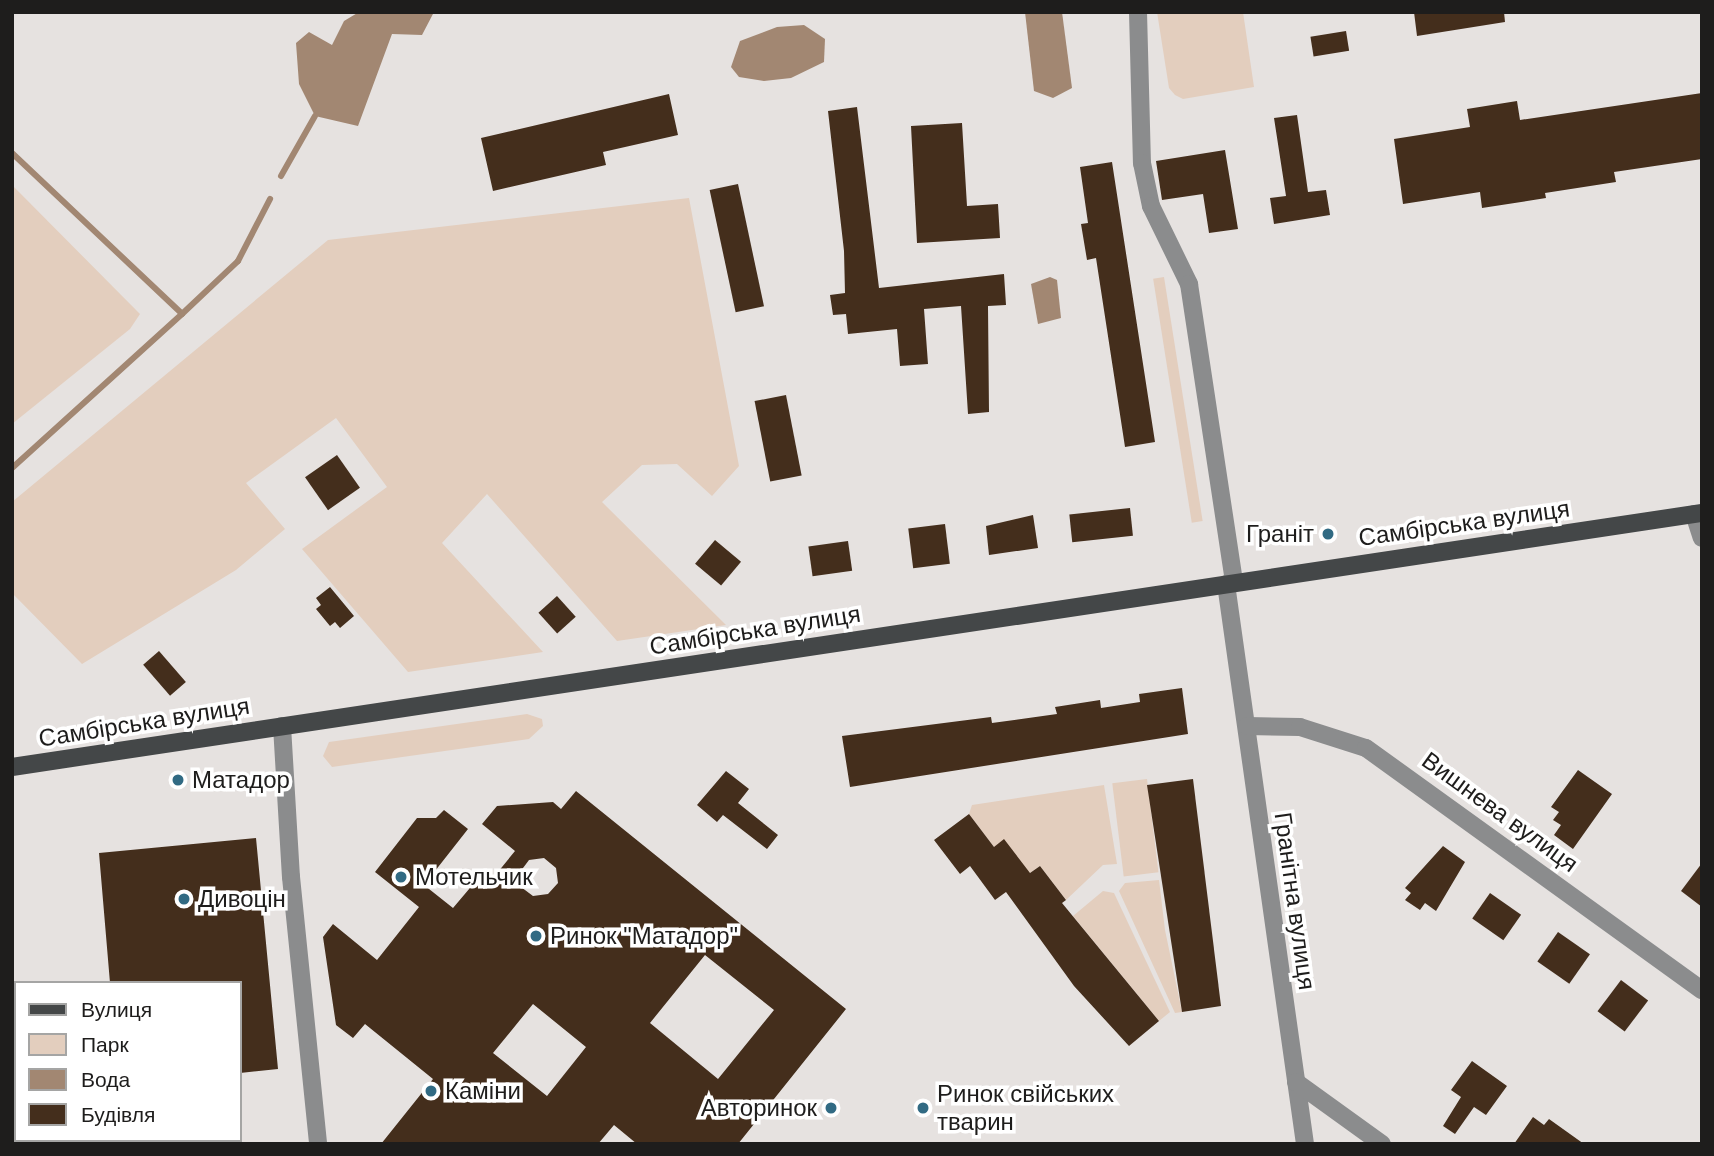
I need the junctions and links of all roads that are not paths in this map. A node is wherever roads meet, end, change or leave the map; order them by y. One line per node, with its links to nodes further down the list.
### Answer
1 (1138, 12): 4 (street)
2 (1698, 513): 3 (street); 4 (main road, Самбірська вулиця)
3 (1702, 538)
4 (1230, 583): 5 (main road, Самбірська вулиця); 6 (street, Гранітна вулиця)
5 (282, 726): 7 (main road, Самбірська вулиця); 10 (street, Самбірська вулиця)
6 (1247, 726): 8 (street, Вишнева вулиця); 9 (street, Гранітна вулиця)
7 (12, 767)
8 (1702, 990)
9 (1296, 1083): 11 (street, Гранітна вулиця); 12 (street)
10 (318, 1144)
11 (1305, 1144)
12 (1382, 1144)

